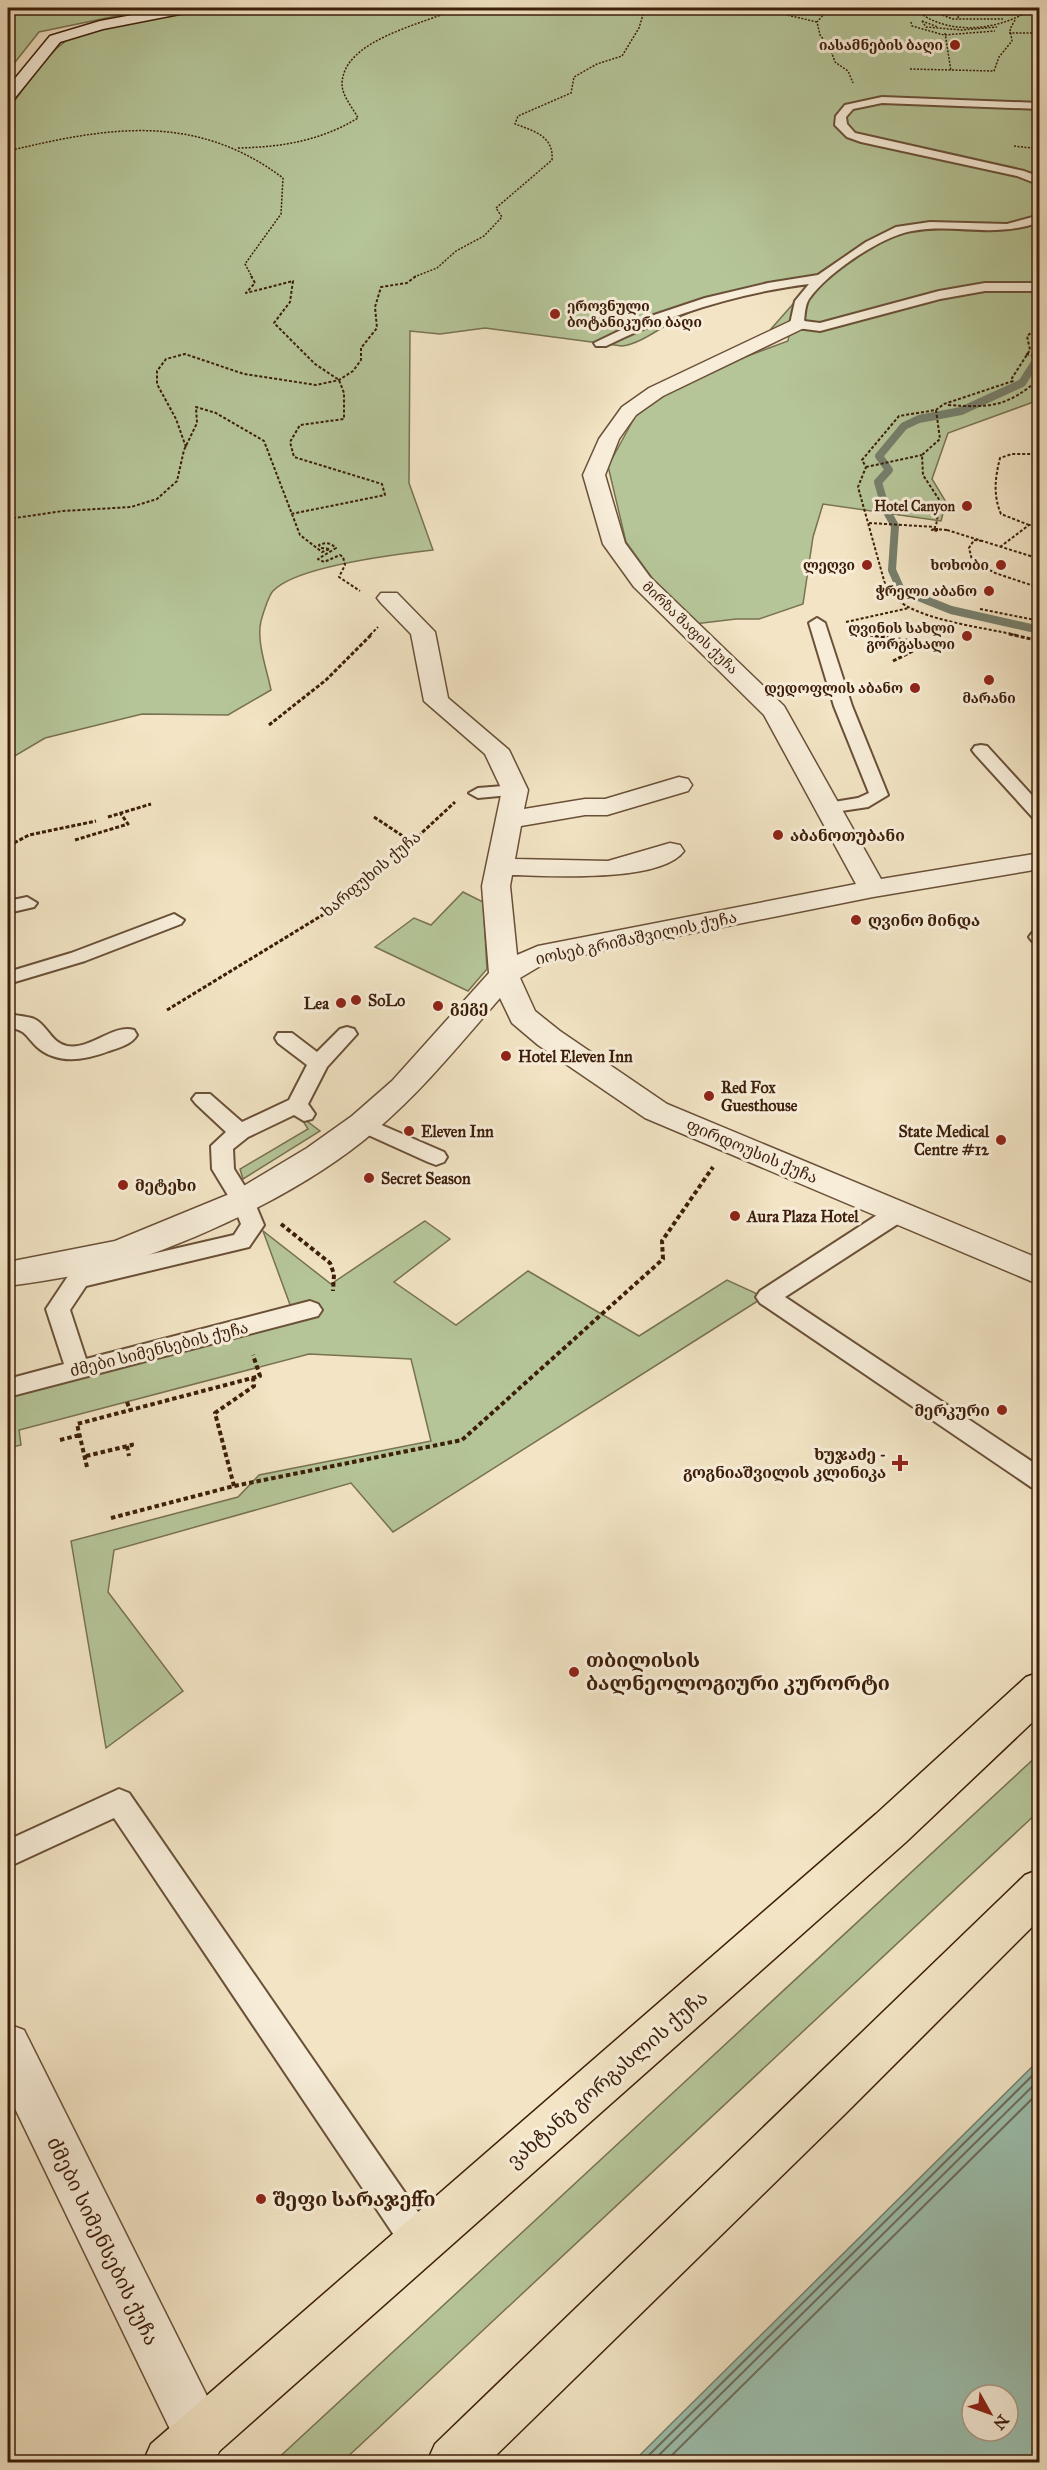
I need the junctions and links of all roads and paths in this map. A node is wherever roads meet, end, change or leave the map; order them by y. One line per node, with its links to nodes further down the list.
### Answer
1 (190, 8): 35 (street)
2 (458, 8): 38 (path)
3 (645, 8): 50 (path)
4 (757, 8): 16 (path)
5 (960, 8): 11 (path)
6 (1033, 8): 15 (path)
7 (926, 9): 10 (path)
8 (825, 13): 16 (path)
9 (923, 15): 13 (path)
10 (949, 18): 11 (path); 22 (path)
11 (958, 18): 14 (path)
12 (1003, 19): 14 (path)
13 (932, 20): 17 (path); 22 (path)
14 (965, 20): 19 (path)
15 (1015, 20): 20 (path); 30 (path)
16 (817, 22): 36 (path)
17 (927, 22): 18 (path); 24 (path)
18 (921, 23): 24 (path); 25 (path)
19 (956, 24): 21 (path); 22 (path)
20 (983, 25): 21 (path); 26 (path)
21 (966, 26): 22 (path)
22 (949, 27): 24 (path); 25 (path); 26 (path); 28 (path); 32 (path)
23 (997, 27): 26 (path)
24 (941, 28)
25 (930, 30): 32 (path)
26 (984, 30): 29 (path)
27 (995, 32): 29 (path)
28 (961, 33): 29 (path); 32 (path)
29 (987, 33)
30 (1010, 33): 31 (path); 34 (path)
31 (1040, 33)
32 (944, 35): 34 (path)
33 (910, 69): 34 (path)
34 (951, 71)
35 (8, 96)
36 (864, 103): 37 (lane); 40 (lane)
37 (1040, 106)
38 (234, 148): 39 (path); 50 (path)
39 (8, 151)
40 (1040, 183)
41 (1040, 218): 42 (lane)
42 (824, 278): 44 (lane); 46 (lane)
43 (1040, 287): 44 (lane)
44 (789, 328): 80 (street, მირზა შაფის ქუჩა)
45 (1036, 329): 47 (path)
46 (601, 343)
47 (1026, 354): 48 (path); 51 (path)
48 (1040, 358)
49 (1040, 378): 51 (path)
50 (339, 380): 53 (path); 57 (path)
51 (944, 404): 52 (path)
52 (936, 411): 55 (path); 56 (path)
53 (186, 447): 57 (path); 58 (path)
54 (1040, 454): 60 (path)
55 (922, 455): 56 (path); 62 (path)
56 (866, 467): 59 (path)
57 (291, 514): 67 (path)
58 (8, 519)
59 (868, 523): 62 (path); 68 (path)
60 (1029, 525): 61 (path); 64 (path)
61 (1040, 525)
62 (933, 527): 63 (path, bridge)
63 (982, 540): 64 (path); 66 (path)
64 (1000, 547): 65 (path)
65 (1040, 559)
66 (1040, 588)
67 (380, 596): 74 (path); 77 (street)
68 (910, 608): 72 (path); 73 (path)
69 (980, 609): 70 (path)
70 (1040, 621)
71 (817, 623): 80 (lane)
72 (1040, 641)
73 (893, 661)
74 (269, 725)
75 (981, 750): 82 (lane)
76 (679, 785): 86 (street)
77 (515, 790): 78 (lane); 86 (street, ფირდოუსის ქუჩა)
78 (478, 793): 88 (path, ხარფუხის ქუჩა)
79 (151, 804): 81 (path)
80 (828, 808): 93 (street, მირზა შაფის ქუჩა)
81 (121, 814): 83 (path); 87 (path)
82 (1040, 815)
83 (108, 817)
84 (374, 817): 88 (path)
85 (96, 820): 91 (path)
86 (509, 820): 92 (street, ფირდოუსის ქუჩა)
87 (75, 840)
88 (412, 842): 99 (path, ხარფუხის ქუჩა)
89 (670, 851): 92 (street)
90 (1040, 861): 93 (street, იოსებ გრიშაშვილის ქუჩა)
91 (8, 866)
92 (500, 867): 97 (street, ფირდოუსის ქუჩა)
93 (873, 889): 97 (street, იოსებ გრიშაშვილის ქუჩა)
94 (27, 903): 95 (lane)
95 (8, 907)
96 (174, 920): 98 (lane)
97 (504, 975): 106 (street, იოსებ გრიშაშვილის ქუჩა); 108 (street, ფირდოუსის ქუჩა)
98 (8, 978)
99 (167, 1010)
100 (8, 1021): 102 (lane)
101 (347, 1034): 104 (lane)
102 (127, 1035)
103 (285, 1038): 104 (lane)
104 (318, 1063): 107 (lane)
105 (203, 1099): 107 (lane)
106 (363, 1124): 109 (lane); 110 (street, იოსებ გრიშაშვილის ქუჩა)
107 (240, 1132): 110 (lane)
108 (730, 1143): 111 (street, ფირდოუსის ქუჩა); 130 (path)
109 (436, 1157)
110 (243, 1201): 114 (street, იოსებ გრიშაშვილის ქუჩა); 116 (lane)
111 (899, 1212): 113 (street, ფირდოუსის ქუჩა); 129 (lane)
112 (278, 1221): 115 (path)
113 (1040, 1273)
114 (8, 1274)
115 (310, 1310): 116 (lane, ძმები სიმენსების ქუჩა)
116 (78, 1370): 119 (lane, ძმები სიმენსების ქუჩა)
117 (260, 1376): 118 (path)
118 (253, 1378): 121 (path); 130 (path)
119 (8, 1388)
120 (127, 1402): 121 (path)
121 (130, 1410): 122 (path)
122 (80, 1435): 123 (path); 127 (path)
123 (60, 1440)
124 (131, 1441): 125 (path)
125 (127, 1448): 126 (path); 127 (path)
126 (129, 1456)
127 (86, 1458): 128 (path)
128 (87, 1467)
129 (1040, 1480)
130 (234, 1486): 131 (path)
131 (111, 1518)
132 (1040, 1689): 136 (highway, ვახტანგ გორგასლის ქუჩა)
133 (8, 1854): 136 (lane)
134 (1040, 1889): 138 (highway)
135 (8, 2046): 137 (street, ძმები სიმენსების ქუჩა)
136 (420, 2244): 137 (highway, ვახტანგ გორგასლის ქუჩა)
137 (185, 2450)
138 (453, 2463)

